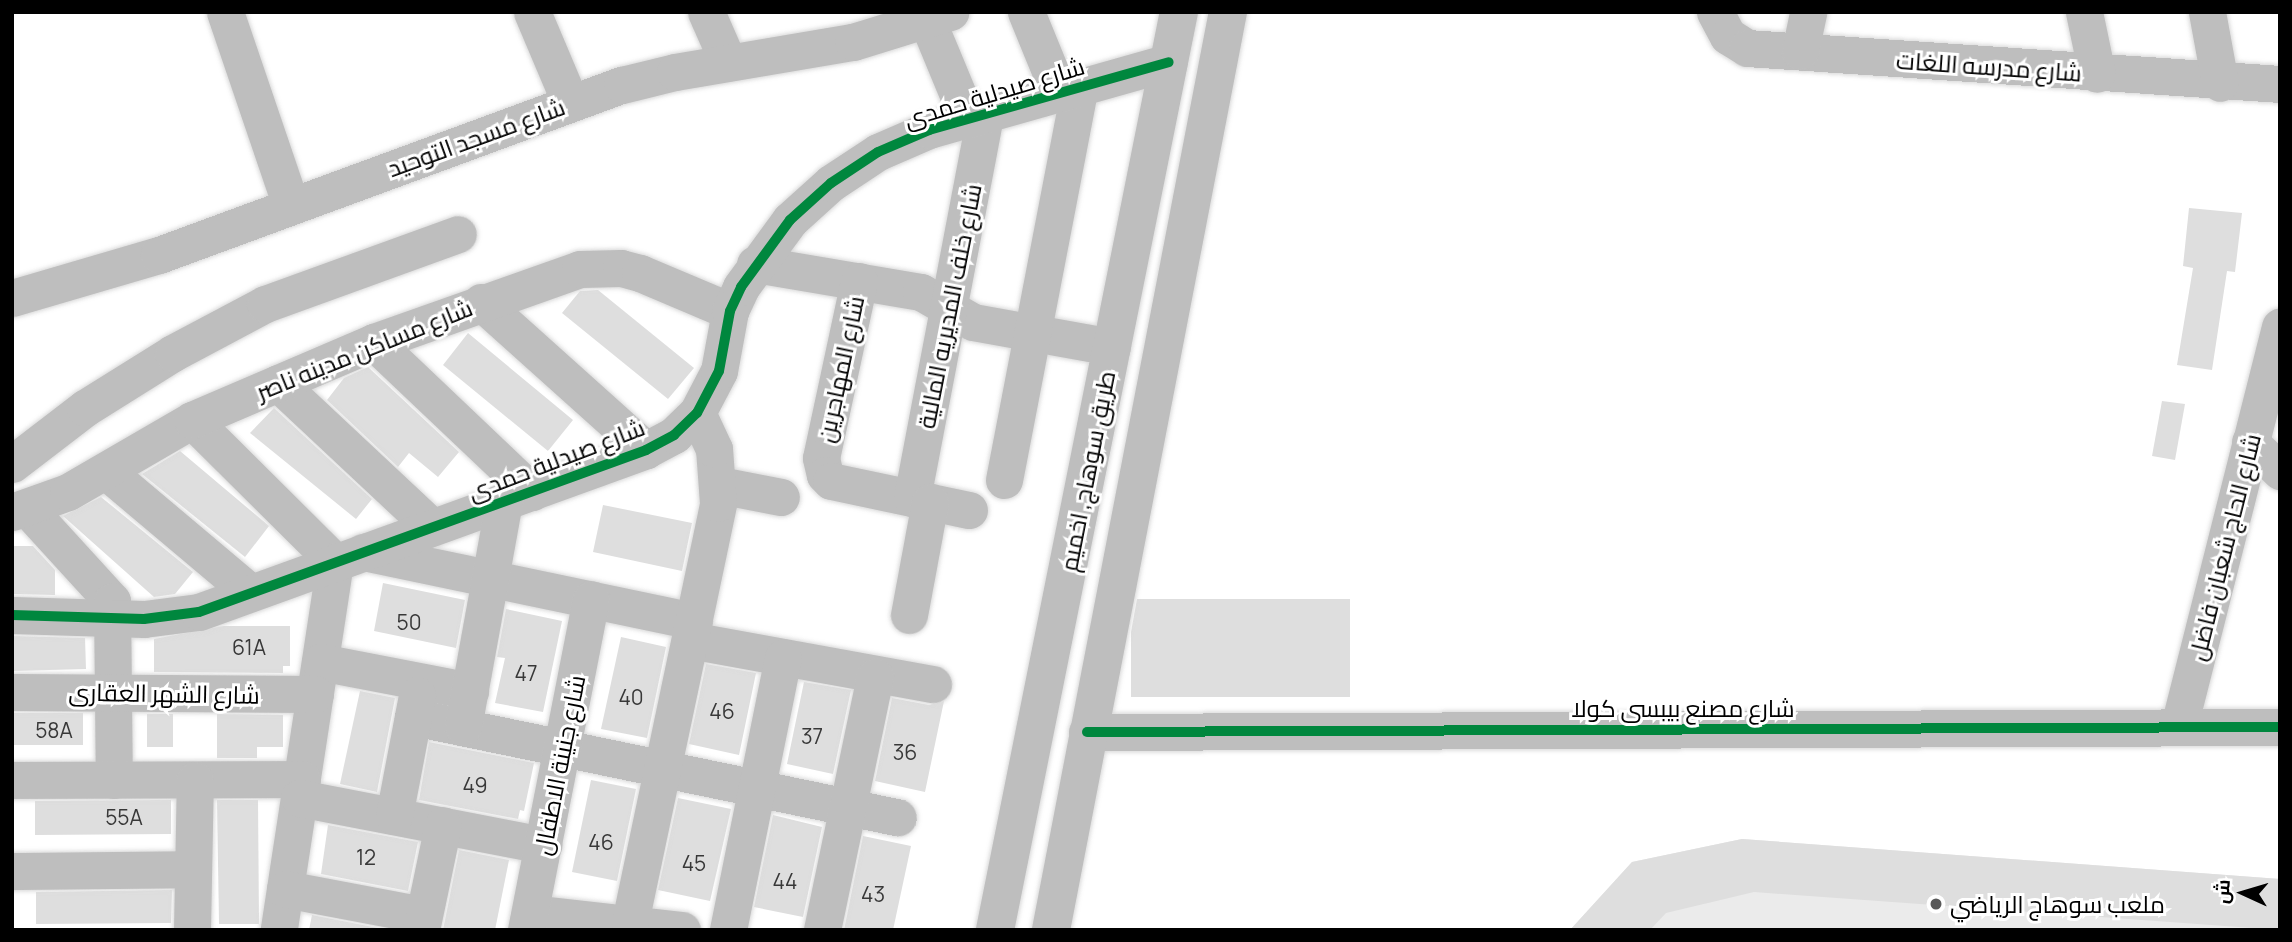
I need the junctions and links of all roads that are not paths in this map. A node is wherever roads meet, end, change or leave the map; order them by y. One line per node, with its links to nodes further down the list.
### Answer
1 (225, 12): 22 (street)
2 (532, 12): 20 (street)
3 (706, 12): 14 (street)
4 (1026, 12): 19 (street)
5 (1179, 12): 15 (main road, طريق سوهاج, اخميم)
6 (1228, 12): 70 (main road, طريق سوهاج, اخميم)
7 (1715, 12): 13 (street, شارع مدرسه اللغات)
8 (1808, 12): 13 (street)
9 (2084, 12): 16 (street)
10 (2207, 12): 17 (street)
11 (938, 16): 12 (street, شارع مسجد التوحيد); 21 (street)
12 (847, 27): 14 (street, شارع مسجد التوحيد)
13 (1800, 51): 16 (street, شارع مدرسه اللغات)
14 (728, 62): 20 (street, شارع مسجد التوحيد)
15 (1169, 62): 19 (street, شارع صيدلية حمدى); 33 (main road, طريق سوهاج, اخميم)
16 (2097, 74): 17 (street, شارع مدرسه اللغات)
17 (2220, 83): 18 (street, شارع مدرسه اللغات)
18 (2280, 84)
19 (1070, 90): 21 (street, شارع صيدلية حمدى); 30 (street)
20 (570, 102): 22 (street, شارع مسجد التوحيد)
21 (977, 116): 24 (street, شارع صيدلية حمدى); 28 (street, شارع خلف المديريه المالية)
22 (291, 206): 26 (street, شارع مسجد التوحيد)
23 (458, 234): 39 (street)
24 (755, 264): 25 (street); 29 (street, شارع صيدلية حمدى)
25 (859, 281): 28 (street); 46 (street, شارع المهاجرين)
26 (12, 298)
27 (481, 302): 29 (street, شارع مساكن مدينه ناصر); 31 (street, شارع مساكن مدينه ناصر); 38 (street)
28 (948, 309): 30 (street); 46 (street, شارع خلف المديريه المالية)
29 (730, 312): 35 (street, شارع صيدلية حمدى)
30 (1033, 333): 33 (street); 42 (street)
31 (374, 342): 34 (street, شارع مساكن مدينه ناصر); 44 (street)
32 (2277, 346): 37 (street, شارع الحاج شعبان فاضل)
33 (1112, 347): 94 (main road, طريق سوهاج, اخميم)
34 (278, 383): 36 (street, شارع مساكن مدينه ناصر); 49 (street)
35 (697, 413): 38 (street, شارع صيدلية حمدى); 43 (street)
36 (192, 420): 40 (street, شارع مساكن مدينه ناصر); 50 (street)
37 (2250, 442): 41 (street); 67 (street, شارع الحاج شعبان فاضل)
38 (646, 450): 44 (street, شارع صيدلية حمدى)
39 (12, 464)
40 (106, 471): 47 (street, شارع مساكن مدينه ناصر); 52 (street)
41 (2280, 471)
42 (1004, 480)
43 (719, 485): 45 (street); 57 (street)
44 (518, 497): 49 (street, شارع صيدلية حمدى); 51 (street)
45 (781, 497)
46 (921, 500): 48 (street, شارع المهاجرين); 55 (street, شارع خلف المديريه المالية)
47 (20, 510): 56 (street)
48 (969, 510)
49 (432, 527): 50 (street, شارع صيدلية حمدى)
50 (349, 557): 51 (street); 52 (street, شارع صيدلية حمدى); 60 (street)
51 (490, 580): 53 (street); 63 (street)
52 (251, 593): 56 (street, شارع صيدلية حمدى)
53 (591, 600): 57 (street); 71 (street, شارع جنينة الاطفال)
54 (12, 615): 56 (street, شارع صيدلية حمدى)
55 (909, 615)
56 (115, 618): 65 (street)
57 (692, 630): 58 (street); 72 (street)
58 (783, 657): 59 (street); 76 (street)
59 (875, 676): 62 (street); 78 (street)
60 (318, 678): 61 (street, شارع الشهر العقارى); 65 (street, شارع الشهر العقارى); 77 (street)
61 (420, 680): 63 (street, شارع الشهر العقارى); 66 (street)
62 (933, 684)
63 (470, 691): 68 (street)
64 (12, 692): 65 (street, شارع الشهر العقارى)
65 (116, 693): 74 (street)
66 (413, 717): 68 (street); 79 (street)
67 (2179, 726): 69 (street, شارع مصنع بيبسى كولا); 70 (street, شارع مصنع بيبسى كولا)
68 (463, 727): 71 (street)
69 (2280, 727)
70 (1087, 732): 95 (main road, طريق سوهاج, اخميم)
71 (562, 747): 72 (street); 82 (street, شارع جنينة الاطفال)
72 (663, 768): 76 (street); 87 (street)
73 (12, 780): 74 (street)
74 (114, 780): 75 (street)
75 (195, 780): 77 (street); 83 (street)
76 (757, 788): 78 (street); 92 (street)
77 (301, 789): 79 (street); 85 (street)
78 (848, 806): 80 (street); 93 (street)
79 (394, 816): 81 (street)
80 (898, 817)
81 (443, 825): 82 (street); 88 (street)
82 (544, 845): 86 (street, شارع جنينة الاطفال)
83 (193, 869): 84 (street); 89 (street)
84 (12, 871)
85 (285, 889): 88 (street); 90 (street)
86 (528, 921): 87 (street)
87 (630, 922): 91 (street)
88 (422, 923)
89 (192, 930)
90 (279, 930)
91 (682, 930)
92 (728, 930)
93 (822, 930)
94 (995, 930)
95 (1051, 930)

